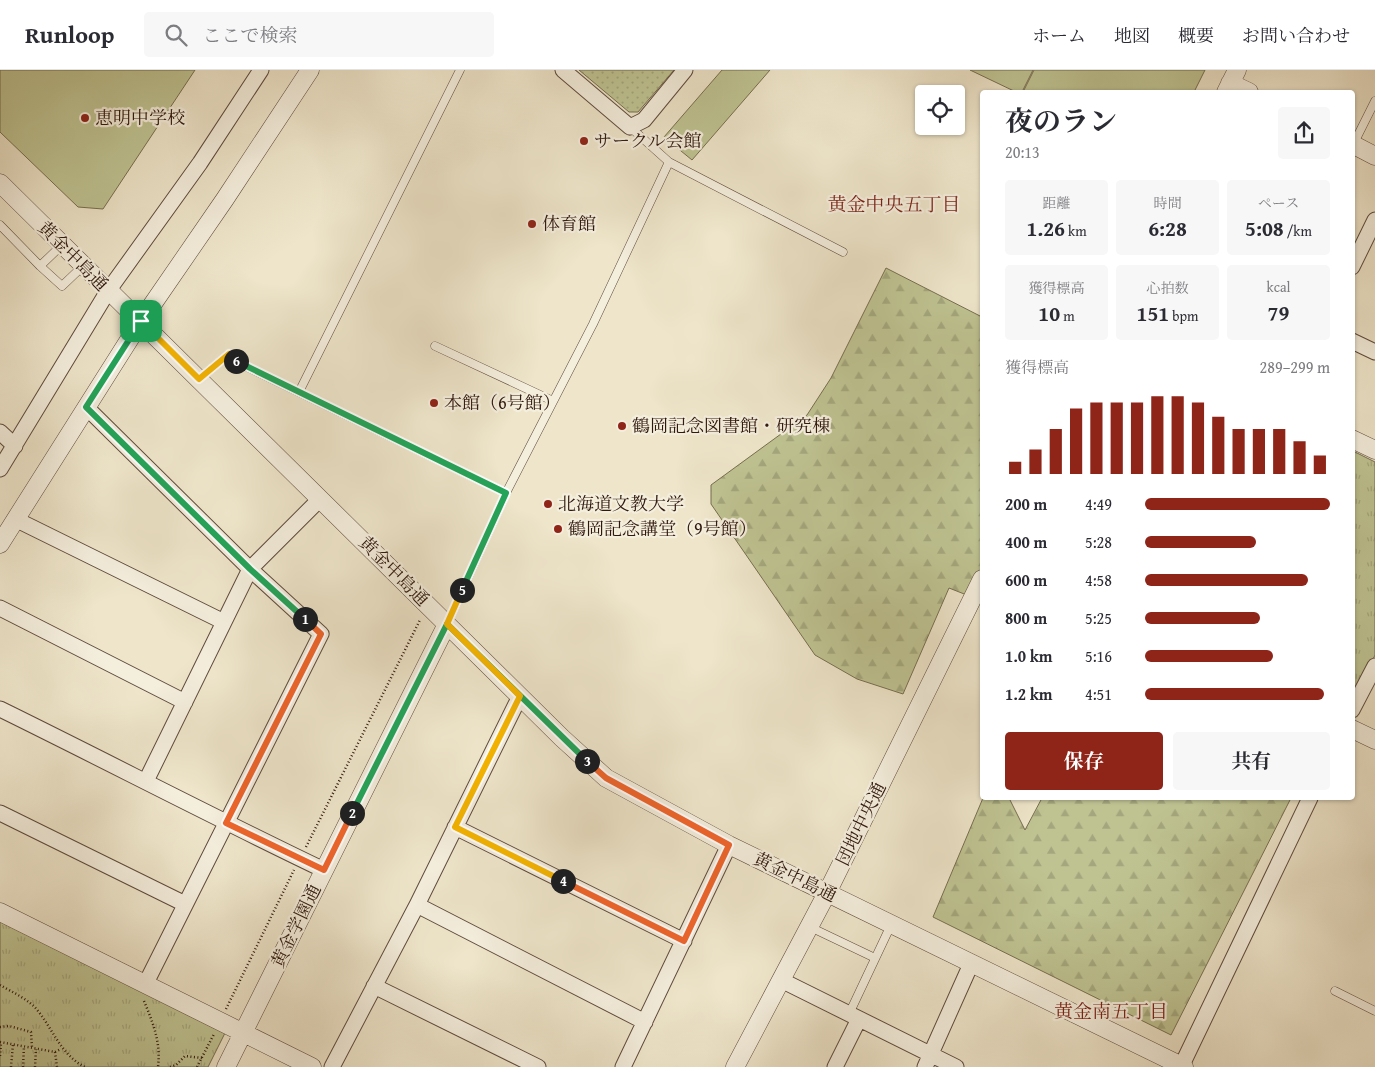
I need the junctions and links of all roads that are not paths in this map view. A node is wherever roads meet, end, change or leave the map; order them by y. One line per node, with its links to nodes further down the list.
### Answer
1 (261, 70): 23 (street)
2 (310, 70): 24 (street)
3 (460, 70): 29 (lane)
4 (563, 70): 9 (street)
5 (685, 70): 9 (street)
6 (1231, 82): 7 (street)
7 (1245, 90)
8 (1375, 101): 10 (lane)
9 (630, 127): 13 (lane)
10 (1355, 140)
11 (1355, 145): 12 (street)
12 (1375, 156)
13 (669, 162): 19 (lane); 30 (lane)
14 (2, 191): 17 (street, 黄金中島通)
15 (1375, 220): 18 (street)
16 (1, 229): 21 (lane)
17 (62, 245): 21 (lane); 22 (street, 黄金中島通)
18 (1369, 249): 20 (street)
19 (843, 252)
20 (1355, 264)
21 (40, 266): 22 (lane)
22 (83, 266): 23 (street, 黄金中島通)
23 (108, 292): 24 (street, 黄金中島通); 34 (street)
24 (141, 321): 28 (street, 黄金中島通); 31 (street)
25 (1355, 342): 27 (street)
26 (435, 346): 30 (lane)
27 (1375, 352)
28 (199, 379): 29 (lane); 38 (street, 黄金中島通)
29 (299, 392): 37 (lane)
30 (553, 402): 37 (lane)
31 (86, 407): 39 (street); 41 (street)
32 (0, 432): 34 (street)
33 (1355, 440): 35 (street)
34 (15, 446): 36 (street)
35 (1375, 450)
36 (0, 469)
37 (506, 493): 45 (lane)
38 (320, 499): 41 (street); 45 (street, 黄金中島通)
39 (15, 519): 40 (street); 44 (street)
40 (0, 544)
41 (250, 569): 44 (street); 56 (street)
42 (980, 583): 60 (street, 団地中央通)
43 (0, 608): 48 (street)
44 (224, 622): 48 (street)
45 (447, 624): 47 (street, 黄金中島通); 59 (street, 黄金学園通)
46 (1375, 666): 49 (street)
47 (520, 696): 57 (street); 58 (street, 黄金中島通)
48 (185, 702): 53 (street)
49 (1355, 704)
50 (0, 709): 53 (street)
51 (1355, 730): 52 (street)
52 (1375, 740)
53 (146, 780): 56 (street)
54 (1309, 800): 86 (street)
55 (0, 813): 61 (street)
56 (226, 823): 59 (street); 61 (street)
57 (455, 827): 62 (street); 66 (street)
58 (729, 845): 60 (street, 黄金中島通); 66 (street)
59 (324, 870): 76 (street, 黄金学園通)
60 (827, 893): 64 (street, 黄金中島通); 65 (street, 団地中央通)
61 (186, 904): 71 (street)
62 (417, 905): 70 (street); 75 (street)
63 (0, 912): 71 (street)
64 (892, 925): 67 (lane); 68 (street, 黄金中島通)
65 (810, 927): 67 (lane); 69 (street, 団地中央通)
66 (684, 941): 75 (street)
67 (875, 958): 74 (lane)
68 (971, 964): 77 (street); 86 (street, 黄金中島通)
69 (781, 980): 74 (street); 83 (street, 団地中央通)
70 (374, 986): 80 (street); 81 (street)
71 (144, 989): 76 (street)
72 (1335, 991): 73 (lane)
73 (1375, 1011)
74 (854, 1016): 77 (street); 84 (street)
75 (645, 1022): 82 (street)
76 (243, 1033): 78 (street, 黄金学園通); 79 (street)
77 (928, 1061): 85 (street)
78 (226, 1067)
79 (312, 1067)
80 (332, 1067)
81 (538, 1067)
82 (623, 1067)
83 (735, 1067)
84 (835, 1067)
85 (956, 1067)
86 (1182, 1067)

